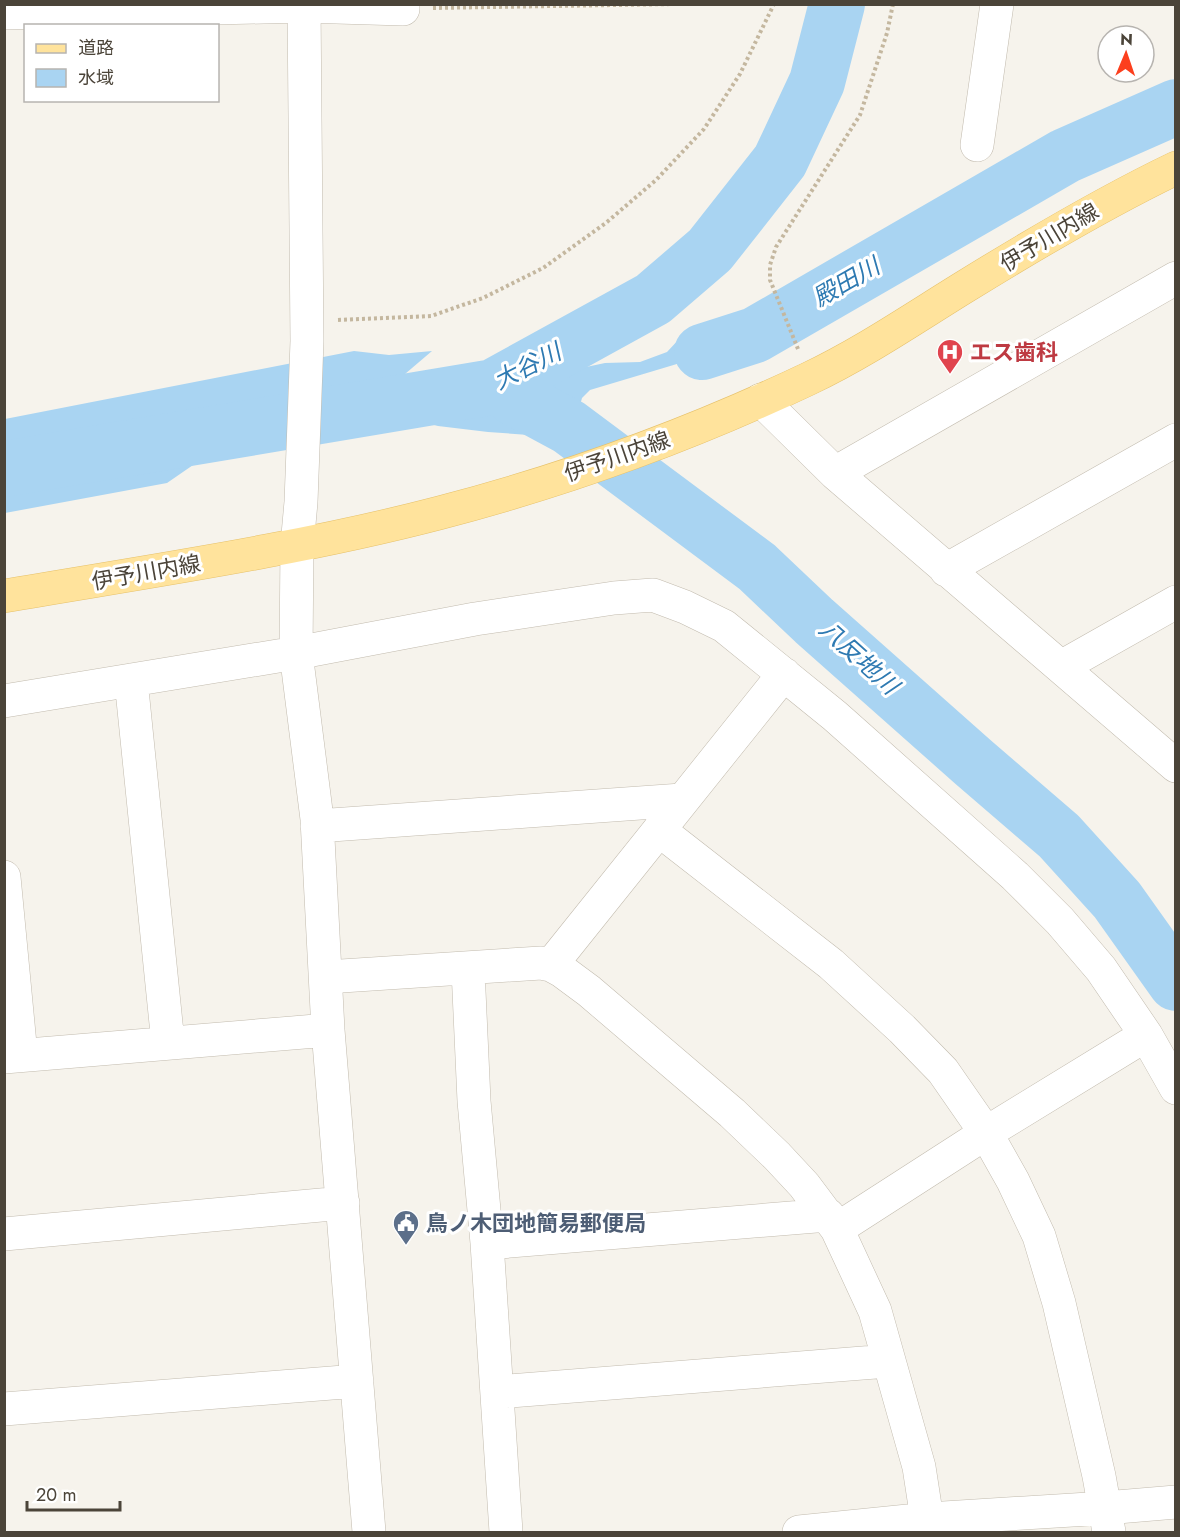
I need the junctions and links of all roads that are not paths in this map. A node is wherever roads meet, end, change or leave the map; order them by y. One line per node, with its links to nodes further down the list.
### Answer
1 (997, 4): 5 (street)
2 (304, 5): 3 (street); 4 (street); 11 (street)
3 (403, 7)
4 (4, 13)
5 (977, 145)
6 (1176, 168): 8 (main road, 伊予川内線)
7 (1176, 278): 10 (street)
8 (761, 400): 10 (street); 11 (main road, 伊予川内線)
9 (1176, 440): 12 (street)
10 (835, 473): 12 (street)
11 (297, 546): 13 (main road, 伊予川内線); 15 (street)
12 (946, 570): 16 (street)
13 (4, 596)
14 (1176, 602): 16 (street)
15 (296, 653): 17 (street); 18 (street); 22 (street)
16 (1061, 667): 20 (street)
17 (784, 674): 21 (street); 29 (street)
18 (132, 680): 19 (street); 30 (street)
19 (4, 701)
20 (1174, 762)
21 (682, 800): 22 (street); 23 (street)
22 (317, 826): 27 (street)
23 (659, 830): 25 (street); 33 (street)
24 (4, 877): 31 (street)
25 (551, 965): 26 (street); 35 (street)
26 (468, 969): 27 (street); 37 (street)
27 (326, 977): 28 (street)
28 (328, 1030): 30 (street); 34 (street)
29 (1146, 1035): 32 (street); 33 (street)
30 (168, 1043): 31 (street)
31 (13, 1056)
32 (1176, 1088)
33 (986, 1133): 35 (street); 43 (street)
34 (343, 1203): 36 (street); 39 (street)
35 (833, 1222): 37 (street); 38 (street)
36 (4, 1234)
37 (488, 1243): 40 (street)
38 (888, 1361): 40 (street); 44 (street)
39 (357, 1381): 41 (street); 45 (street)
40 (497, 1392): 46 (street)
41 (4, 1409)
42 (1176, 1502): 43 (street)
43 (1107, 1520): 44 (street)
44 (928, 1526): 47 (street)
45 (369, 1533)
46 (506, 1533)
47 (799, 1533)

